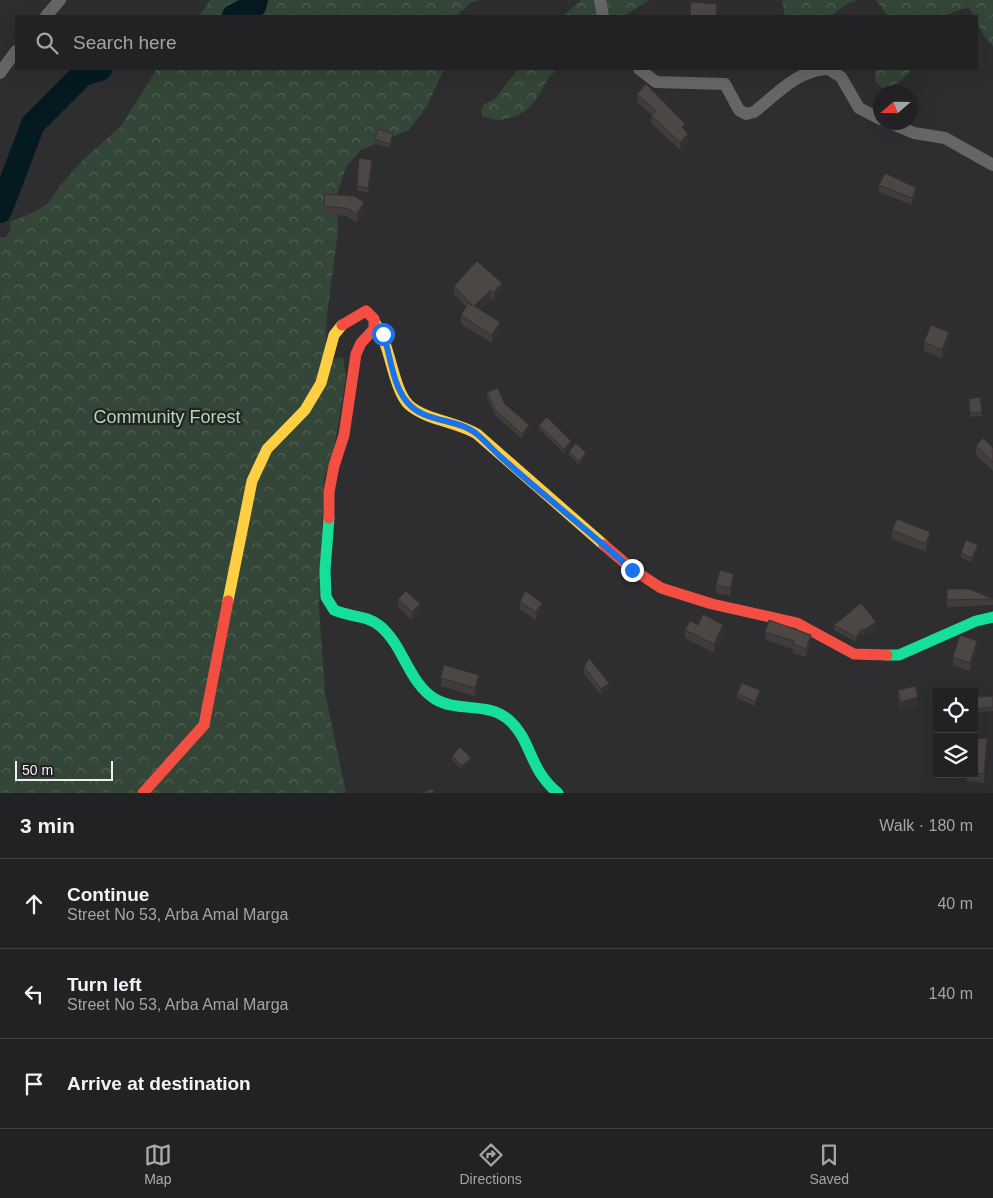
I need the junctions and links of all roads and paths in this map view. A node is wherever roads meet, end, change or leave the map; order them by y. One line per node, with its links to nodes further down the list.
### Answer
1 (60, 0): 3 (street)
2 (600, 0): 4 (street)
3 (47, 15)
4 (603, 15)
5 (15, 52): 9 (street)
6 (640, 70): 7 (street)
7 (820, 70)
8 (829, 70): 10 (street)
9 (0, 73)
10 (873, 115)
11 (907, 130): 12 (street)
12 (993, 165)
13 (375, 323): 14 (street); 15 (street); 16 (street)
14 (993, 616)
15 (143, 793)
16 (558, 793)

